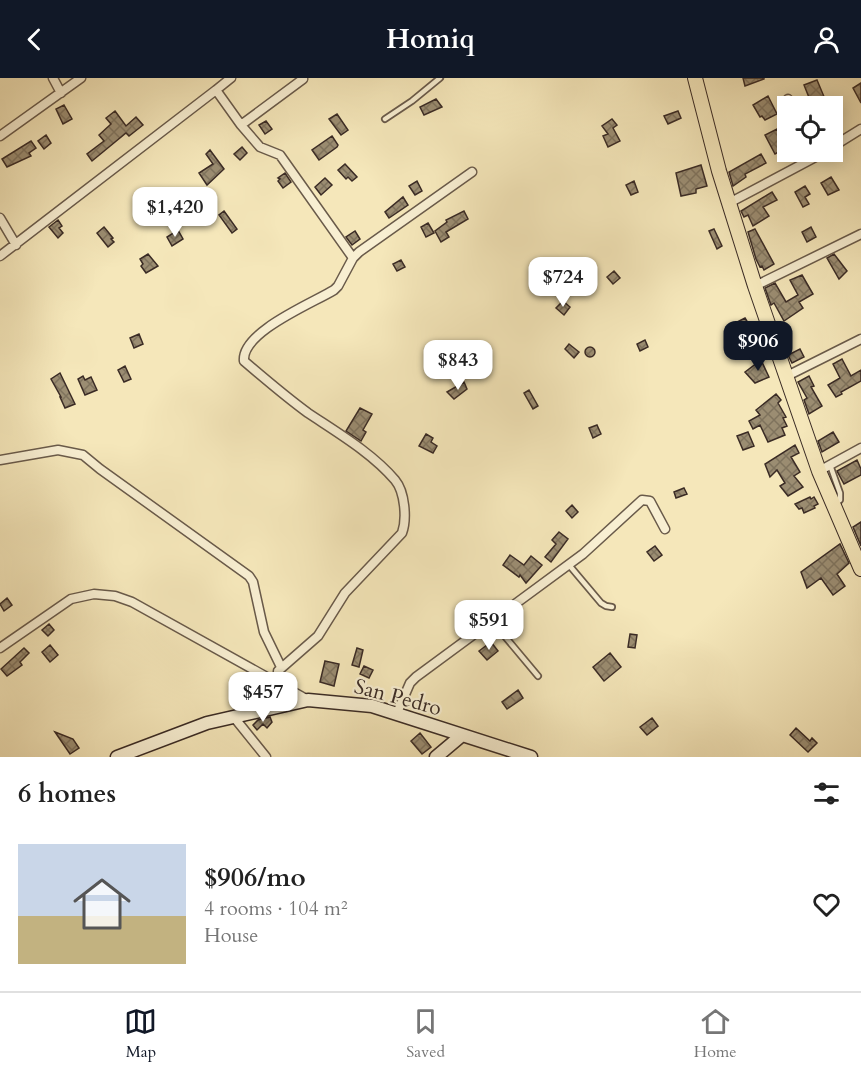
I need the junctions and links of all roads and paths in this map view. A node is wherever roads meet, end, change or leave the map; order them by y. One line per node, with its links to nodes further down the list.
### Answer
1 (53, 78): 8 (street)
2 (81, 78): 8 (street)
3 (231, 78): 7 (street)
4 (303, 78): 10 (street)
5 (440, 78): 9 (lane)
6 (695, 78): 16 (main road)
7 (216, 90): 10 (street); 19 (street)
8 (61, 93): 12 (street)
9 (385, 119)
10 (241, 125): 21 (street)
11 (861, 129): 13 (street)
12 (0, 136)
13 (843, 140)
14 (798, 162): 16 (street)
15 (472, 172): 21 (street)
16 (729, 203): 22 (main road)
17 (0, 218): 19 (street)
18 (861, 234): 22 (street)
19 (16, 245): 20 (street)
20 (0, 255)
21 (353, 258): 34 (street)
22 (755, 286): 24 (main road)
23 (861, 339): 24 (street)
24 (787, 376): 27 (main road)
25 (861, 448): 27 (street)
26 (0, 460): 34 (street)
27 (824, 468): 29 (main road)
28 (665, 529): 30 (street)
29 (859, 559)
30 (569, 565): 31 (lane); 32 (street)
31 (612, 607)
32 (492, 621): 35 (lane); 39 (street)
33 (0, 648): 36 (street)
34 (281, 667): 36 (street)
35 (538, 676)
36 (277, 683): 37 (street); 38 (street)
37 (308, 699): 38 (street, San Pedro); 39 (street, San Pedro)
38 (278, 705): 40 (street, San Pedro)
39 (397, 713): 41 (street, San Pedro)
40 (233, 716): 42 (street, San Pedro); 44 (street)
41 (461, 736): 45 (street); 46 (street, San Pedro)
42 (147, 752): 43 (street, San Pedro)
43 (117, 757)
44 (266, 757)
45 (436, 757)
46 (531, 757)

